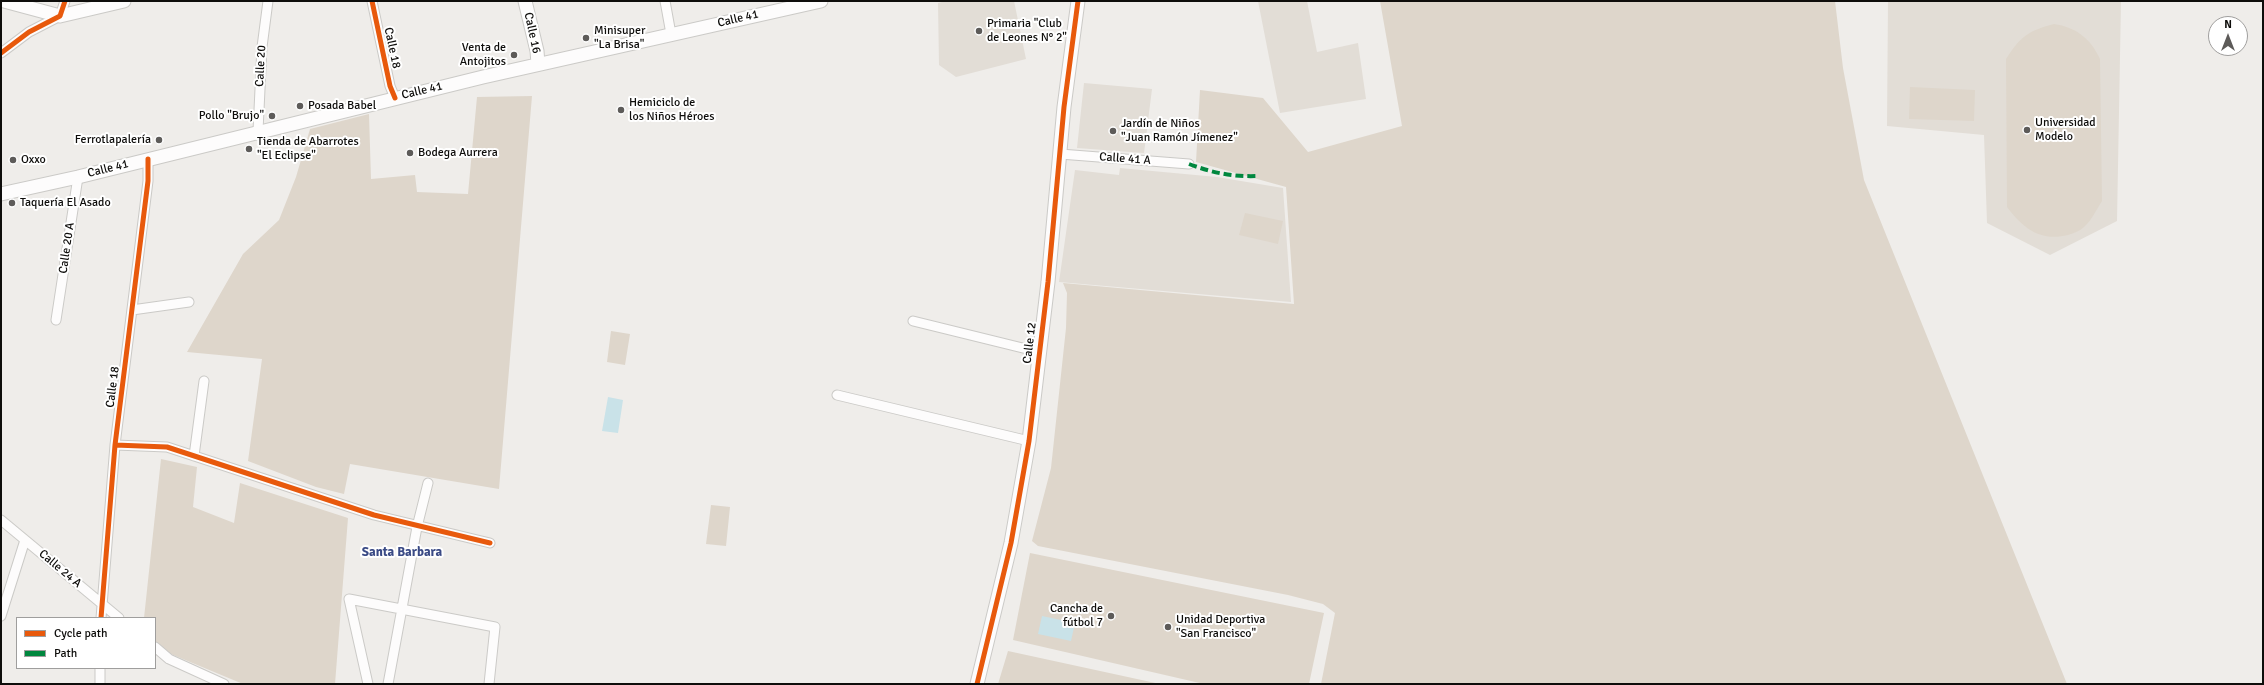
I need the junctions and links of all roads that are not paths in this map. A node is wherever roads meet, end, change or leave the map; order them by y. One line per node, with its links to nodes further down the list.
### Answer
1 (4, 1): 12 (main road)
2 (65, 1): 12 (street)
3 (124, 1): 12 (main road)
4 (268, 1): 17 (street, Calle 20)
5 (372, 1): 16 (street, Calle 18)
6 (525, 1): 15 (main road, Calle 16)
7 (665, 1): 13 (street)
8 (796, 1): 11 (main road)
9 (821, 1): 11 (main road, Calle 41)
10 (1078, 1): 18 (main road, Calle 12)
11 (777, 10): 13 (main road, Calle 41)
12 (60, 16): 14 (street)
13 (671, 34): 15 (main road, Calle 41)
14 (1, 53)
15 (538, 64): 16 (main road, Calle 41)
16 (395, 98): 17 (main road, Calle 41)
17 (258, 131): 19 (main road, Calle 41)
18 (1060, 154): 20 (street, Calle 41 A); 27 (main road, Calle 12)
19 (148, 159): 21 (main road, Calle 41); 24 (street, Calle 18)
20 (1189, 164)
21 (78, 177): 22 (main road, Calle 41); 25 (street, Calle 20 A)
22 (1, 194)
23 (189, 302): 24 (street)
24 (132, 310): 31 (street, Calle 18)
25 (56, 320)
26 (913, 321): 27 (street)
27 (1039, 352): 30 (main road, Calle 12)
28 (204, 381): 32 (street)
29 (836, 395): 30 (street)
30 (1028, 441): 50 (main road, Calle 12)
31 (115, 445): 32 (street); 38 (street, Calle 18)
32 (194, 456): 35 (street)
33 (428, 483): 35 (street)
34 (1, 520): 36 (street, Calle 24 A)
35 (417, 527): 37 (street); 39 (street)
36 (25, 540): 38 (street, Calle 24 A); 40 (street)
37 (490, 543)
38 (101, 603): 41 (street, Calle 18); 42 (street, Calle 24 A)
39 (402, 608): 47 (street); 48 (street); 49 (street)
40 (1, 616)
41 (101, 617)
42 (118, 617)
43 (156, 648): 46 (street)
44 (100, 669): 45 (street)
45 (100, 684)
46 (224, 684)
47 (368, 684)
48 (388, 684)
49 (489, 684)
50 (977, 684)

